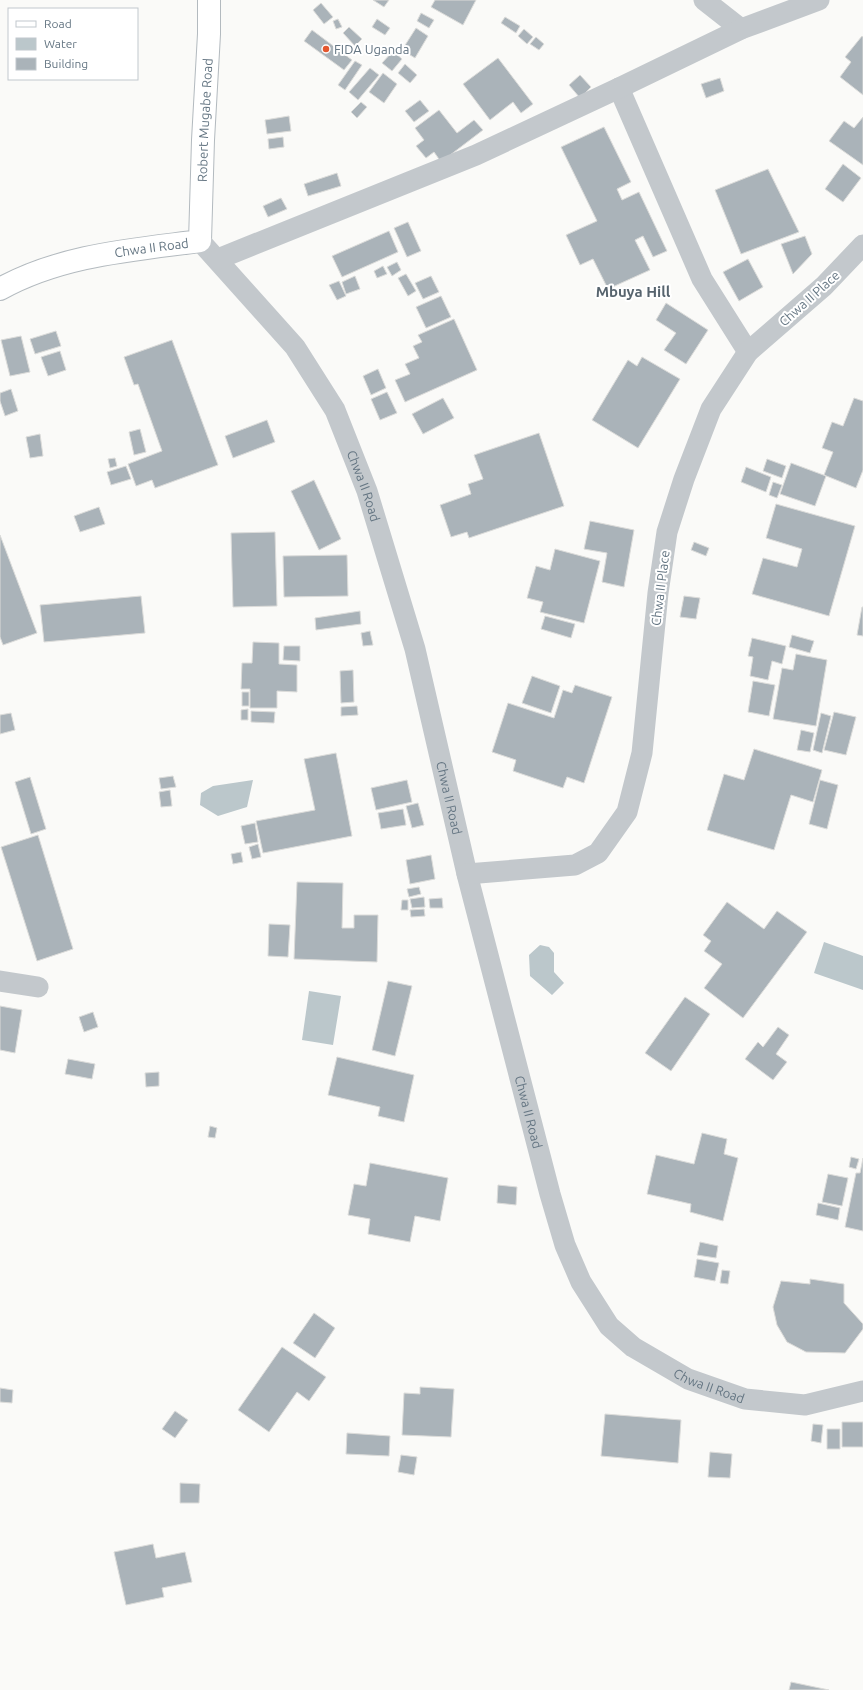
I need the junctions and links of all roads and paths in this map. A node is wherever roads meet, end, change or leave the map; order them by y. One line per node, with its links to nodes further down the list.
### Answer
1 (209, 0): 6 (street, Robert Mugabe Road)
2 (704, 0): 4 (street)
3 (819, 0): 4 (street)
4 (741, 29): 5 (street)
5 (619, 88): 8 (street); 10 (street)
6 (200, 241): 8 (street, Chwa II Road); 9 (street, Chwa II Road)
7 (863, 245): 10 (street, Chwa II Place)
8 (218, 259): 11 (street, Chwa II Road)
9 (0, 289)
10 (748, 352): 11 (street, Chwa II Place)
11 (467, 874): 14 (street, Chwa II Road)
12 (0, 981): 13 (street)
13 (38, 987)
14 (863, 1391)

